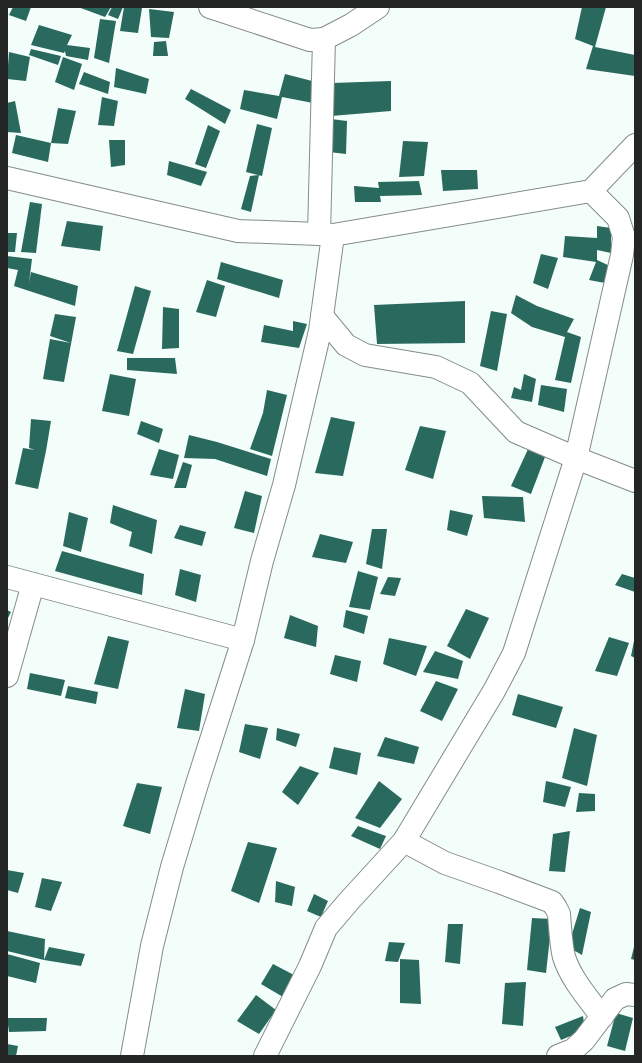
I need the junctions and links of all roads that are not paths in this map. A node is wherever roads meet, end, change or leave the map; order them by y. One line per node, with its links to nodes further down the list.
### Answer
1 (210, 7): 3 (street)
2 (378, 7): 3 (street)
3 (324, 39): 7 (street)
4 (635, 145): 6 (street)
5 (7, 178): 7 (street)
6 (592, 191): 7 (street); 9 (street)
7 (326, 234): 8 (street)
8 (322, 316): 9 (street); 13 (street)
9 (576, 458): 10 (street); 15 (street)
10 (635, 481)
11 (7, 577): 12 (street)
12 (33, 584): 13 (street); 14 (street)
13 (243, 640): 18 (street)
14 (7, 676)
15 (404, 841): 17 (street); 19 (street)
16 (635, 995): 17 (street)
17 (602, 1017): 20 (street)
18 (132, 1056)
19 (265, 1056)
20 (558, 1056)

